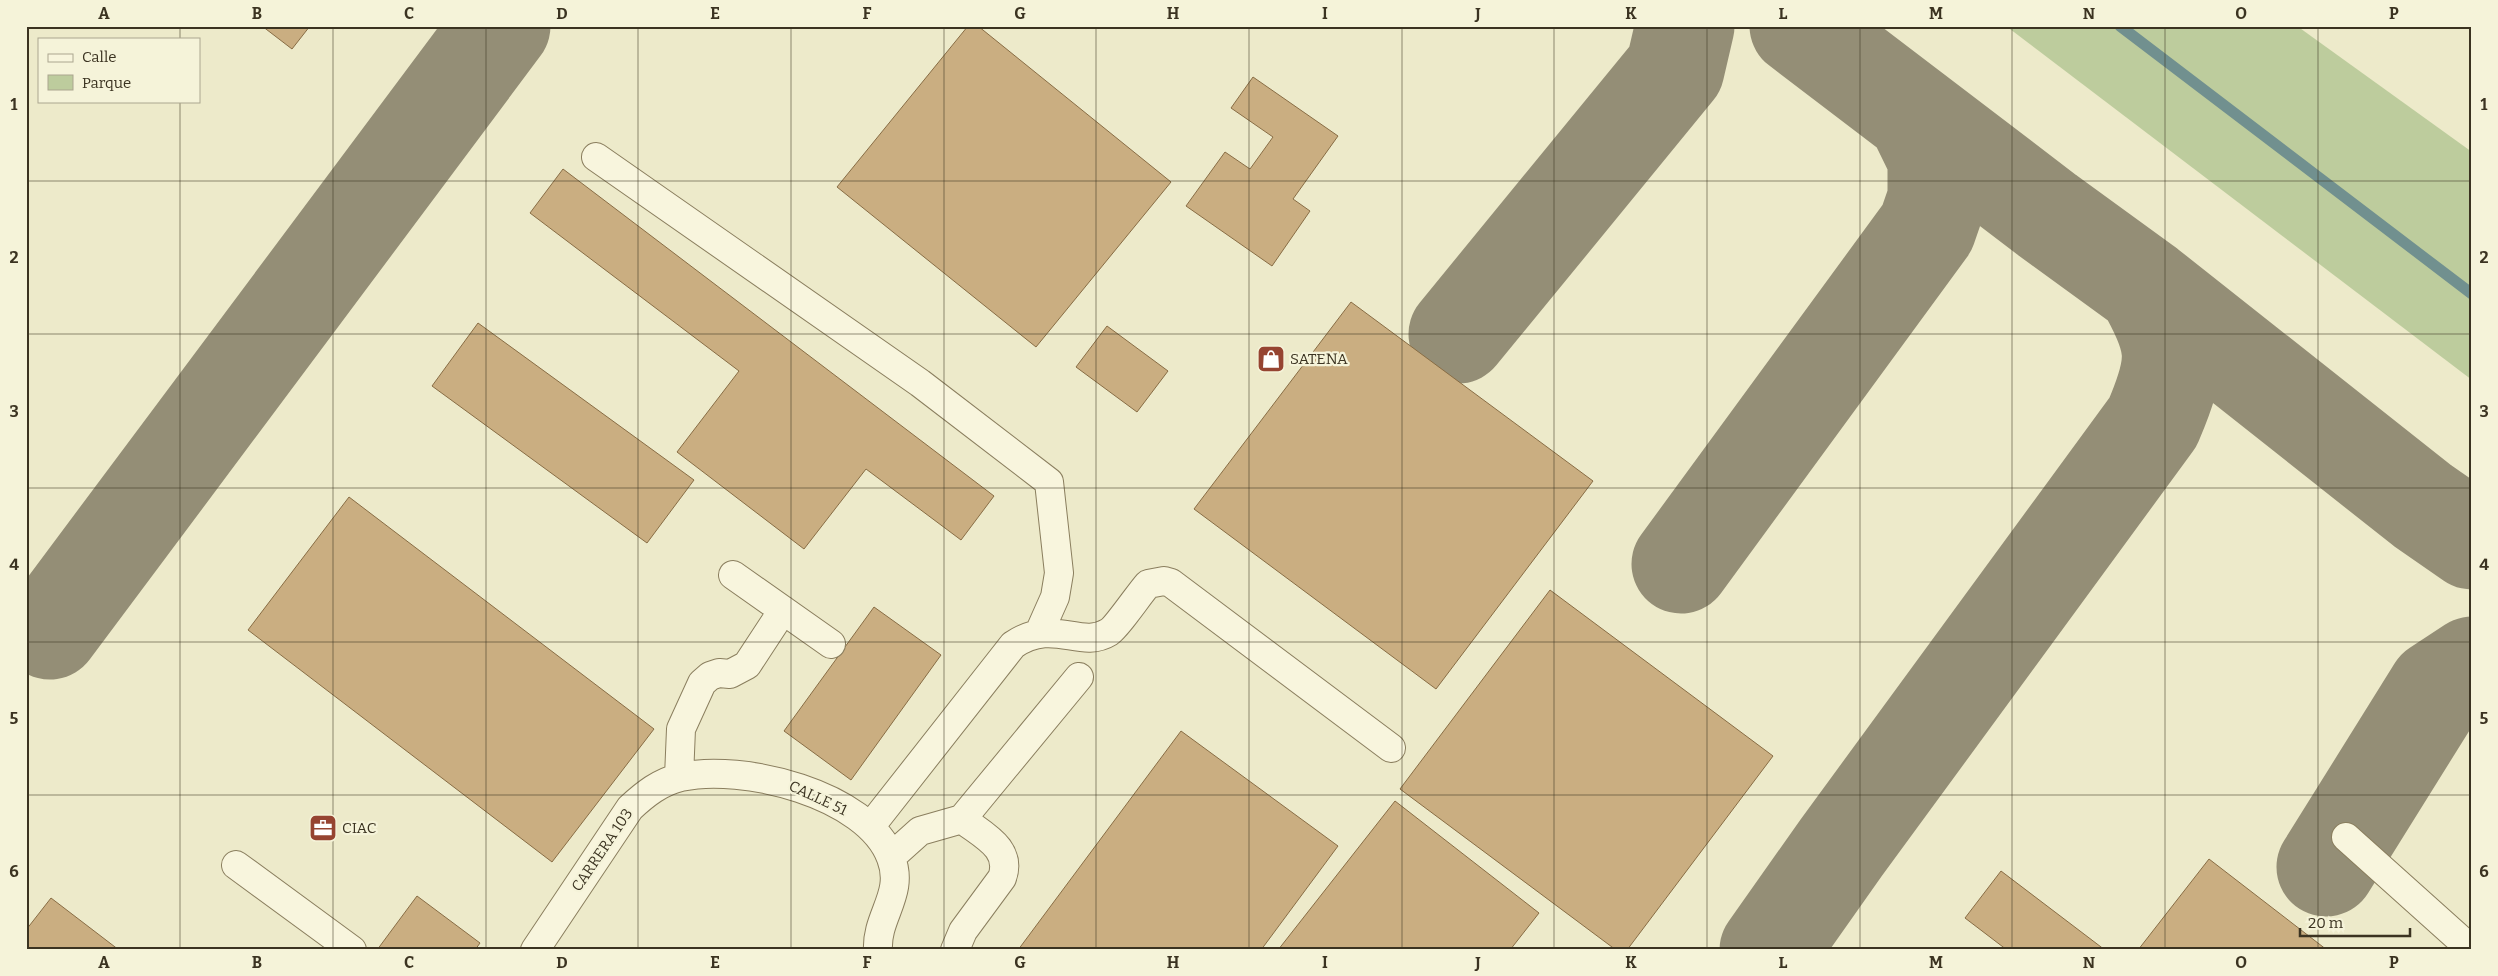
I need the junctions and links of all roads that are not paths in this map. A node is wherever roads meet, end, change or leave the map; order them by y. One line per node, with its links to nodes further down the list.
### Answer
1 (596, 157): 4 (street)
2 (733, 575): 3 (street)
3 (783, 610): 5 (street); 9 (street)
4 (1039, 633): 7 (street); 11 (street)
5 (830, 644)
6 (1079, 677): 10 (street)
7 (1391, 748)
8 (750, 775): 9 (street, CARRERA 103); 11 (street, CALLE 51)
9 (679, 777): 16 (street, CARRERA 103)
10 (962, 819): 13 (street); 18 (street)
11 (870, 827): 13 (street, CALLE 51)
12 (2346, 837): 19 (street)
13 (891, 857): 17 (street, CALLE 51)
14 (236, 864): 15 (street)
15 (352, 950)
16 (536, 950)
17 (878, 950)
18 (956, 950)
19 (2472, 950)

